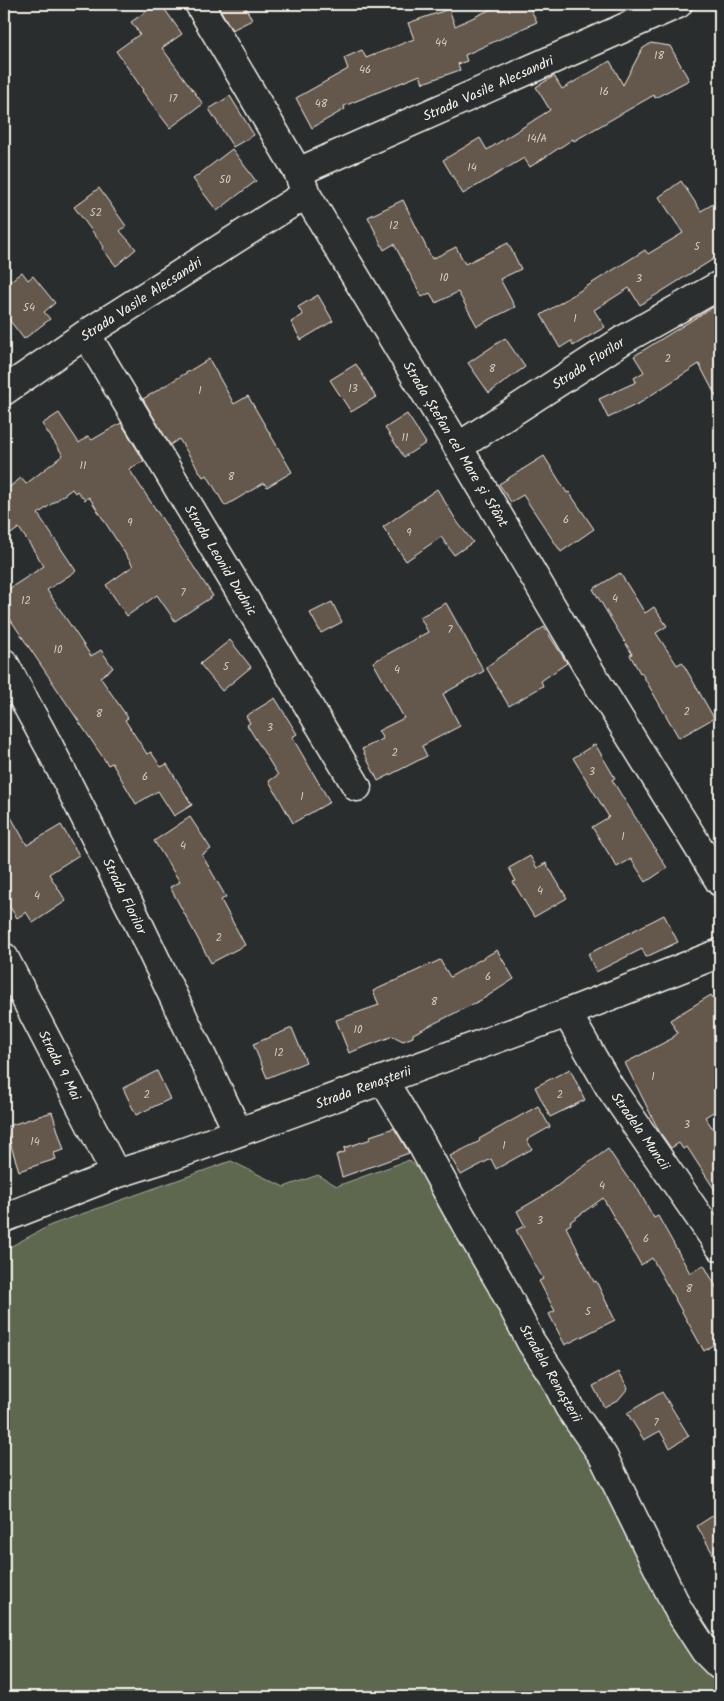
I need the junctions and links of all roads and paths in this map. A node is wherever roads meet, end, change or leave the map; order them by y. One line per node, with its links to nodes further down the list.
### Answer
1 (199, 4): 3 (street, Strada Ștefan cel Mare și Sfânt)
2 (678, 4): 3 (street, Strada Vasile Alecsandri)
3 (302, 183): 5 (street, Strada Vasile Alecsandri); 7 (street, Strada Ștefan cel Mare și Sfânt)
4 (720, 285): 7 (street, Strada Florilor)
5 (86, 334): 6 (street, Strada Vasile Alecsandri); 9 (street, Strada Leonid Dudnic)
6 (4, 391)
7 (458, 447): 10 (street, Strada Ștefan cel Mare și Sfânt)
8 (4, 663): 15 (street, Strada Florilor)
9 (357, 787)
10 (720, 882)
11 (720, 953): 13 (street, Strada Renașterii)
12 (4, 957): 16 (street, Strada 9 Mai)
13 (567, 1013): 14 (street, Strada Renașterii); 18 (street, Stradela Muncii)
14 (382, 1080): 15 (street, Strada Renașterii); 19 (street, Stradela Renașterii)
15 (238, 1132): 16 (street, Strada Renașterii)
16 (116, 1174): 17 (street, Strada Renașterii)
17 (4, 1218)
18 (720, 1246)
19 (719, 1665)

